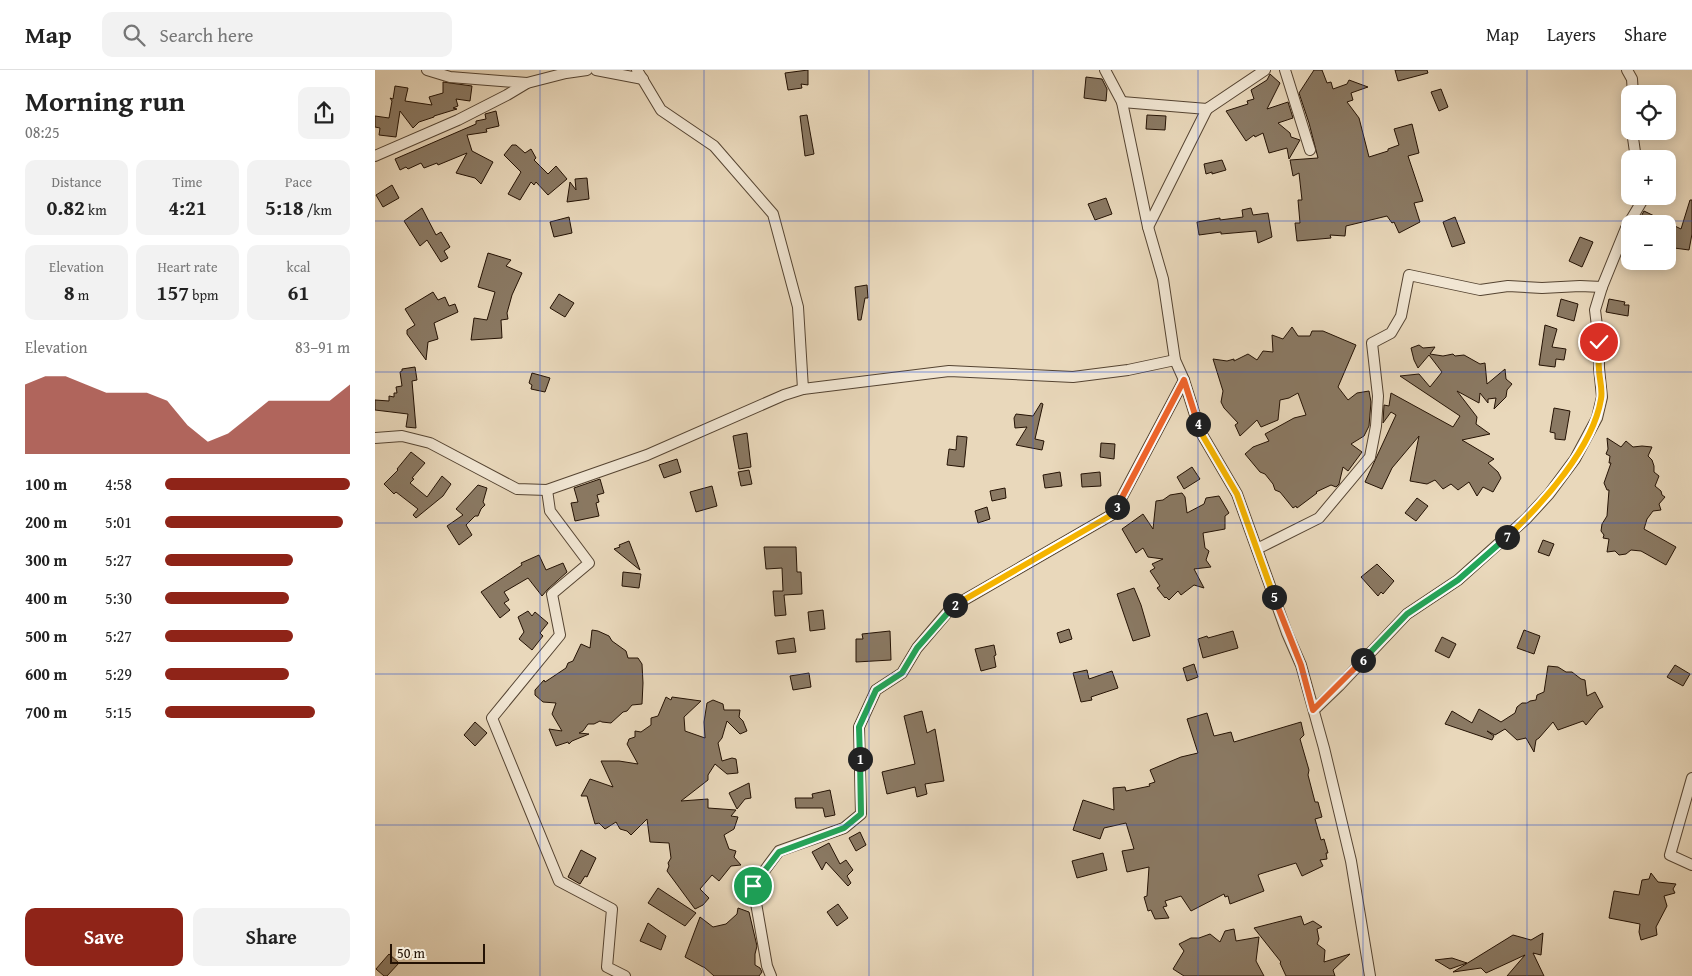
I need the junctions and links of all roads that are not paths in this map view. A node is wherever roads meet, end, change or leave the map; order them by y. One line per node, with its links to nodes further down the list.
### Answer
1 (429, 70): 9 (street)
2 (587, 70): 9 (street)
3 (597, 70): 8 (street)
4 (1105, 70): 11 (street)
5 (1265, 70): 12 (street)
6 (1285, 70): 13 (street)
7 (1627, 70): 10 (street)
8 (640, 74): 20 (street)
9 (527, 83): 14 (street)
10 (1632, 85)
11 (1122, 102): 12 (street); 16 (street)
12 (1207, 109): 16 (street)
13 (1310, 150)
14 (375, 156)
15 (1640, 205): 17 (street)
16 (1148, 227): 18 (street)
17 (1602, 287): 23 (street); 24 (street)
18 (1175, 360): 19 (street); 20 (street)
19 (1184, 380): 23 (street); 28 (street)
20 (803, 389): 22 (street)
21 (375, 438): 22 (street)
22 (547, 490): 27 (street)
23 (1257, 548): 24 (street)
24 (1313, 710): 29 (street)
25 (1692, 778): 26 (street)
26 (1692, 865)
27 (625, 976)
28 (771, 976)
29 (1370, 976)

